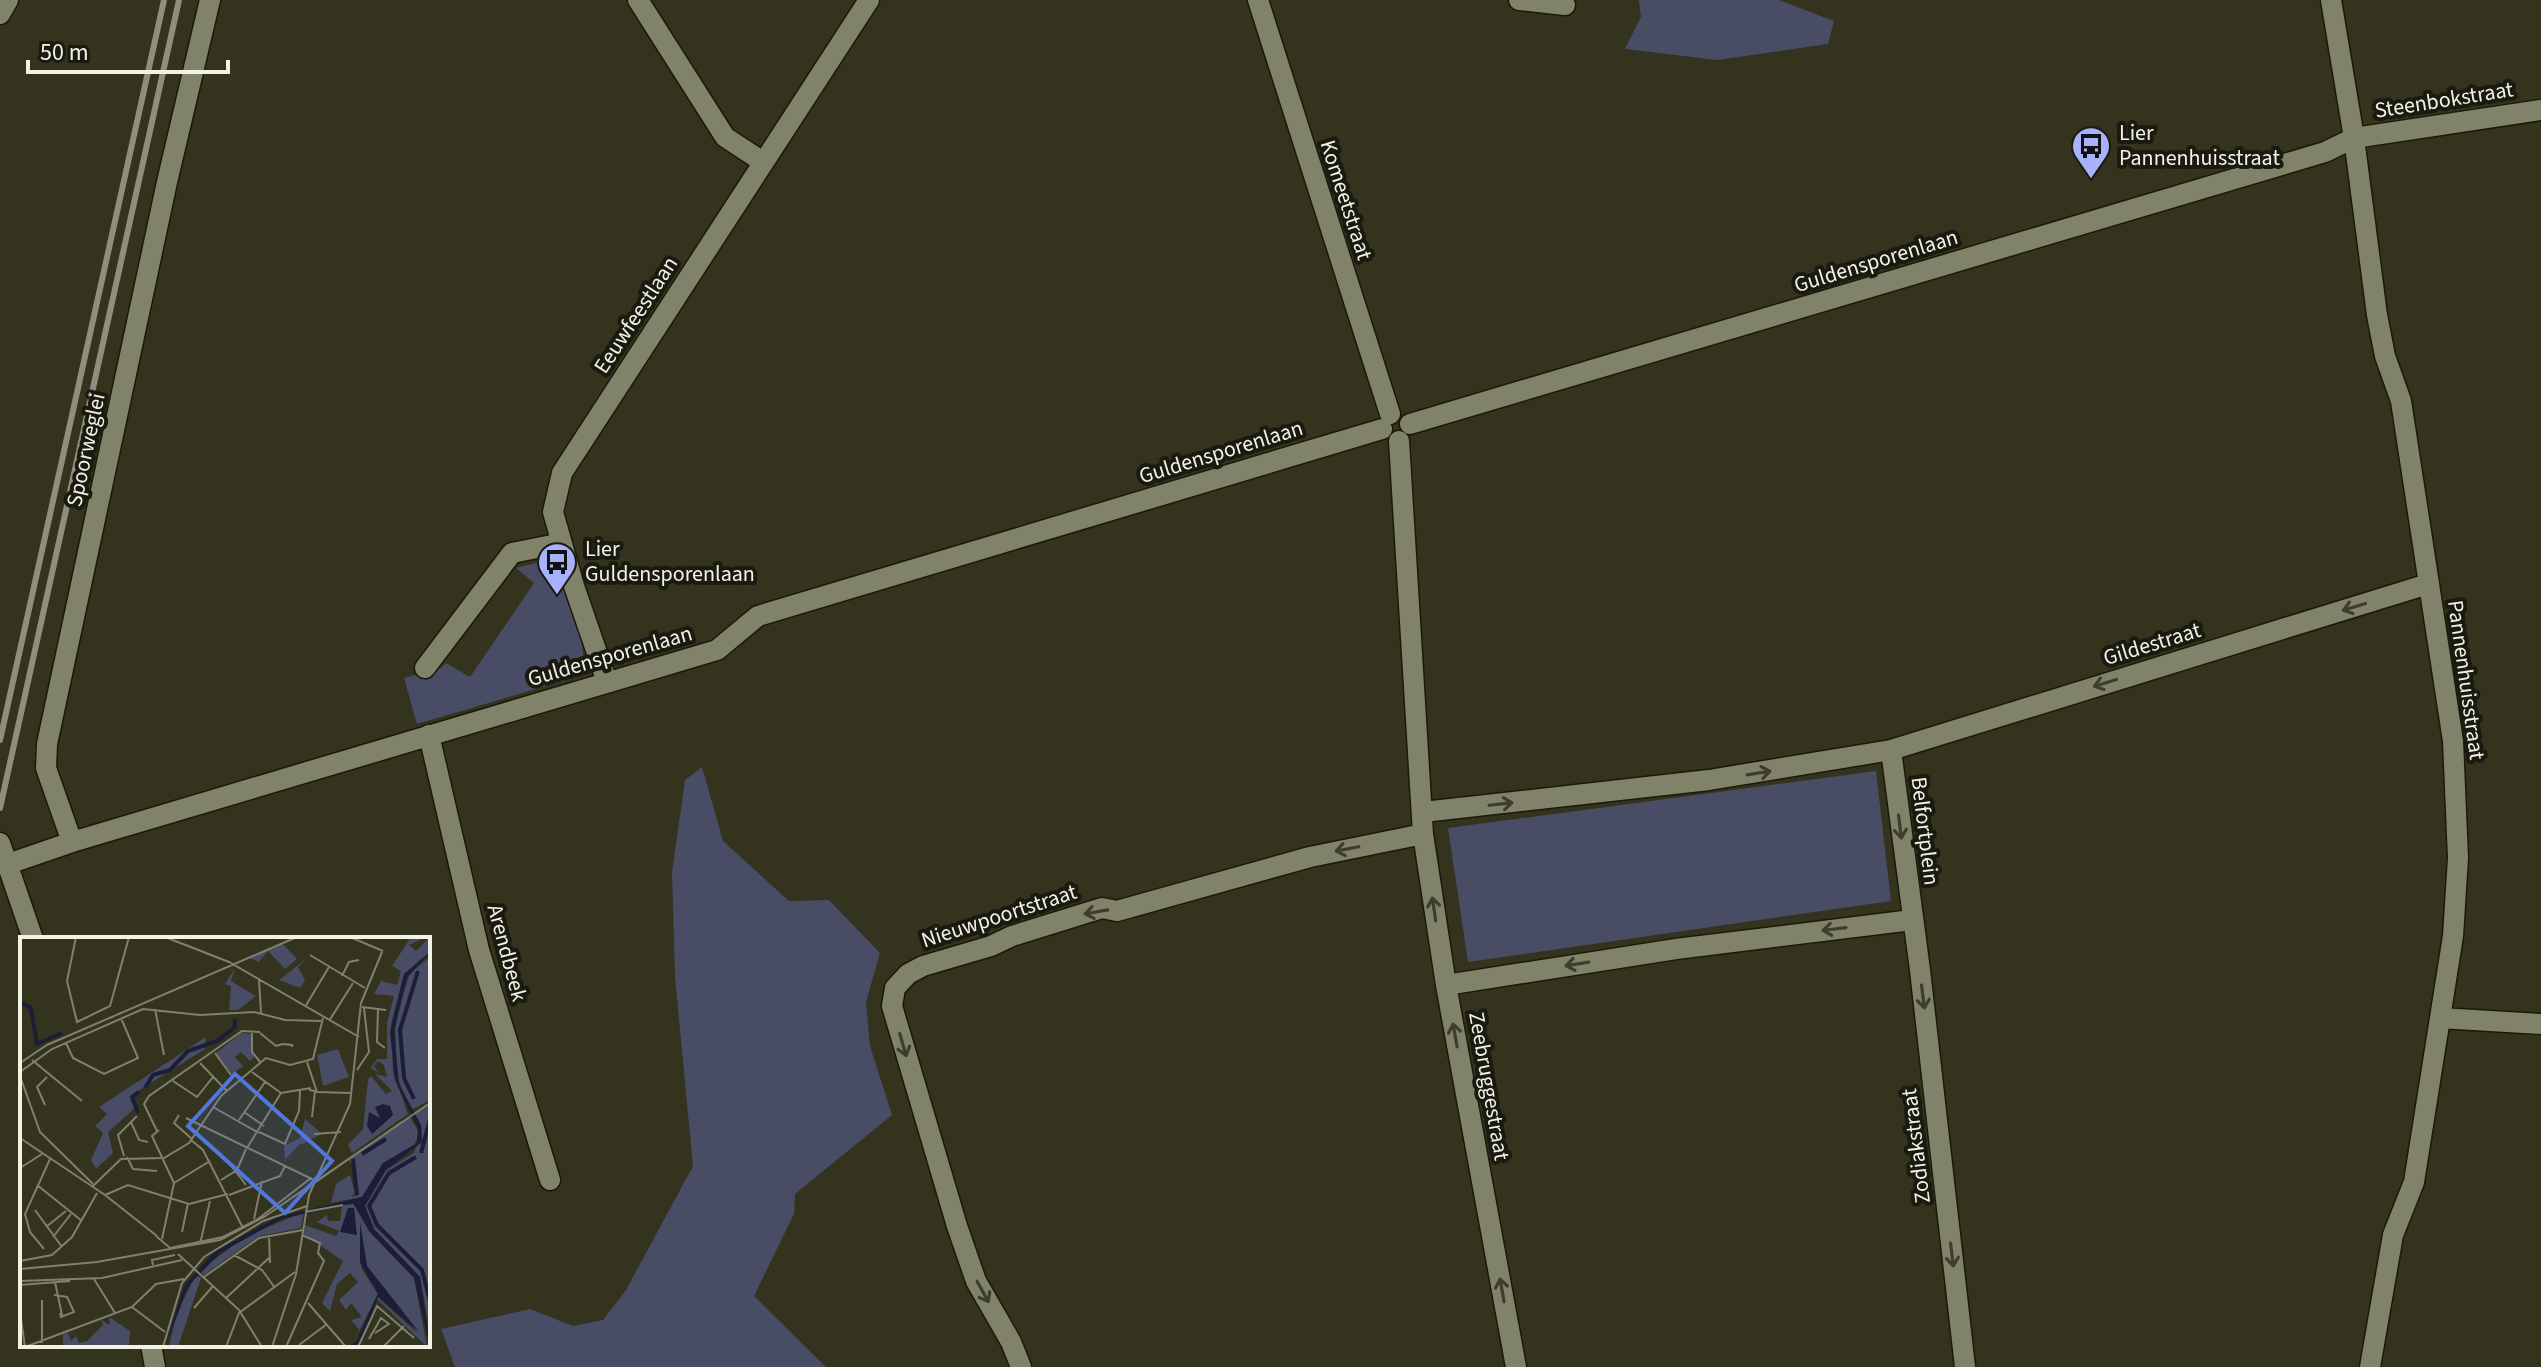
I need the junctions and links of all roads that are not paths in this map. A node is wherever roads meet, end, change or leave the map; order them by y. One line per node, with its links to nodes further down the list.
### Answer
1 (8, 0): 9 (street)
2 (210, 0): 22 (street, Spoorweglei)
3 (638, 0): 12 (street)
4 (869, 0): 12 (street, Eeuwfeestlaan)
5 (1258, 0): 13 (street, Komeetstraat)
6 (1519, 0): 8 (street)
7 (2331, 0): 11 (street, Pannenhuisstraat)
8 (1565, 5)
9 (0, 14)
10 (2541, 110): 11 (street, Steenbokstraat)
11 (2354, 138): 13 (street, Guldensporenlaan); 15 (street, Pannenhuisstraat)
12 (763, 162): 14 (street, Eeuwfeestlaan)
13 (1395, 427): 17 (street, Guldensporenlaan); 20 (street, Komeetstraat)
14 (562, 543): 16 (street); 17 (street, Eeuwfeestlaan)
15 (2428, 584): 19 (street, Gildestraat, one-way to 19); 28 (street, Pannenhuisstraat)
16 (425, 668)
17 (607, 682): 18 (street, Guldensporenlaan)
18 (429, 735): 22 (street, Guldensporenlaan); 30 (street, Arendbeek)
19 (1891, 750): 20 (street, Belfortplein, one-way to 19); 25 (street, Belfortplein, one-way to 25)
20 (1423, 812): 21 (street, Zeebruggestraat)
21 (1423, 834): 27 (street, Zeebruggestraat, one-way to 21); 33 (street, Nieuwpoortstraat, one-way to 33)
22 (72, 842): 24 (street)
23 (0, 843): 24 (street)
24 (8, 864): 26 (street)
25 (1912, 920): 27 (street, one-way to 27); 35 (street, Zodiakstraat, one-way to 35)
26 (32, 937)
27 (1446, 985): 34 (street, Zeebruggestraat, one-way to 27)
28 (2440, 1018): 29 (street); 36 (street, Pannenhuisstraat)
29 (2541, 1024)
30 (550, 1180)
31 (151, 1347): 32 (street)
32 (155, 1367)
33 (1021, 1367)
34 (1516, 1367)
35 (1965, 1367)
36 (2370, 1367)

